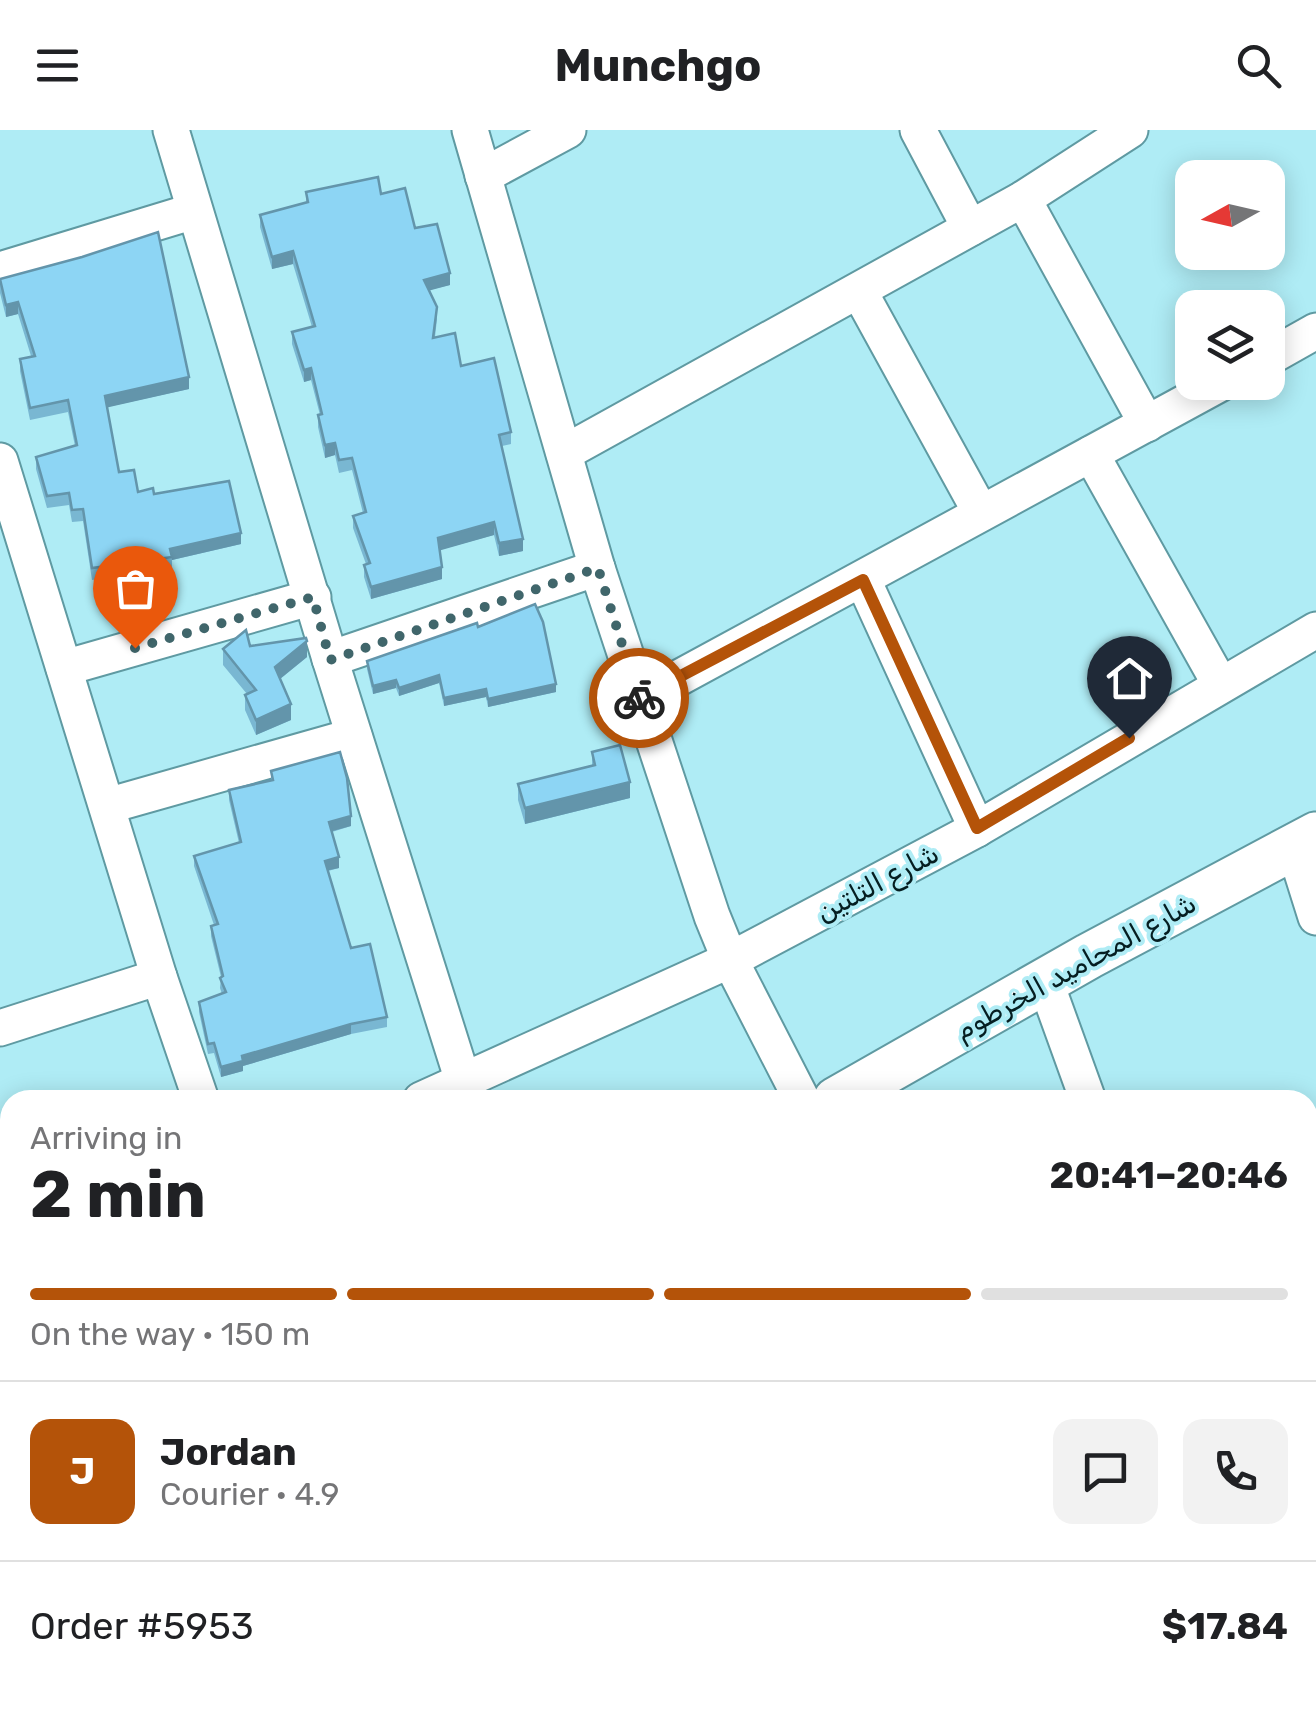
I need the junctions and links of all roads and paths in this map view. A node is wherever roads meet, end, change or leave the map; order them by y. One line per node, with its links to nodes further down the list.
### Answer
1 (171, 130): 8 (street)
2 (470, 130): 6 (street)
3 (568, 130): 6 (street)
4 (918, 130): 9 (street)
5 (1130, 130): 7 (street)
6 (484, 176): 16 (street)
7 (1023, 198): 9 (street); 15 (street)
8 (194, 211): 10 (street); 23 (street)
9 (970, 228): 11 (street)
10 (0, 270)
11 (859, 291): 16 (street); 19 (street)
12 (1316, 331): 13 (street)
13 (1285, 348)
14 (1191, 400): 15 (street)
15 (1148, 424): 17 (street)
16 (564, 453): 21 (street)
17 (1091, 454): 19 (street); 27 (street)
18 (0, 461): 20 (street)
19 (981, 513): 22 (street)
20 (9, 522): 26 (street)
21 (598, 568): 25 (street); 28 (street)
22 (863, 580): 28 (street); 31 (street)
23 (313, 597): 25 (street); 26 (street)
24 (1316, 630): 27 (street, شارع التلتين)
25 (330, 660): 29 (street)
26 (64, 668): 30 (street)
27 (1220, 684): 31 (street, شارع التلتين)
28 (640, 699): 34 (street)
29 (354, 736): 30 (street); 39 (street)
30 (107, 806): 35 (street)
31 (977, 828): 34 (street, شارع التلتين)
32 (1305, 841): 33 (street); 36 (street, شارع المحاميد الخرطوم)
33 (1316, 917)
34 (730, 960): 40 (street, شارع التلتين); 41 (street)
35 (159, 977): 37 (street); 38 (street)
36 (1045, 980): 42 (street, شارع المحاميد الخرطوم); 43 (street)
37 (0, 1028)
38 (199, 1090)
39 (467, 1090)
40 (469, 1090)
41 (797, 1090)
42 (862, 1090)
43 (1084, 1090)

